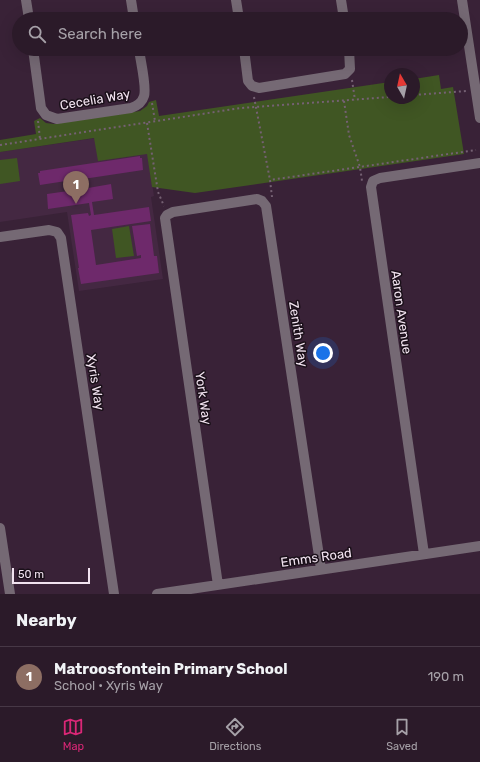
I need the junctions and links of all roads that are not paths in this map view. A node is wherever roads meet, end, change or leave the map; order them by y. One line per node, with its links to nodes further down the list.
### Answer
1 (26, 0): 6 (street)
2 (131, 0): 7 (street)
3 (236, 0): 8 (street)
4 (341, 0): 9 (street)
5 (462, 0): 10 (street)
6 (28, 12)
7 (133, 12)
8 (238, 12)
9 (343, 12)
10 (464, 12)
11 (468, 41): 16 (street)
12 (34, 56): 13 (street, Cecelia Way)
13 (140, 56)
14 (245, 56): 15 (street)
15 (349, 56)
16 (480, 118)
17 (480, 163): 22 (street, Aaron Avenue)
18 (167, 215): 23 (street, Zenith Way); 24 (street, York Way)
19 (0, 237): 26 (street, Xyris Way)
20 (0, 528): 25 (street)
21 (480, 546): 22 (street, Emms Road)
22 (424, 554): 23 (street, Emms Road)
23 (321, 569): 24 (street, Emms Road)
24 (218, 585): 27 (street, Emms Road)
25 (10, 594)
26 (114, 594)
27 (157, 594)

